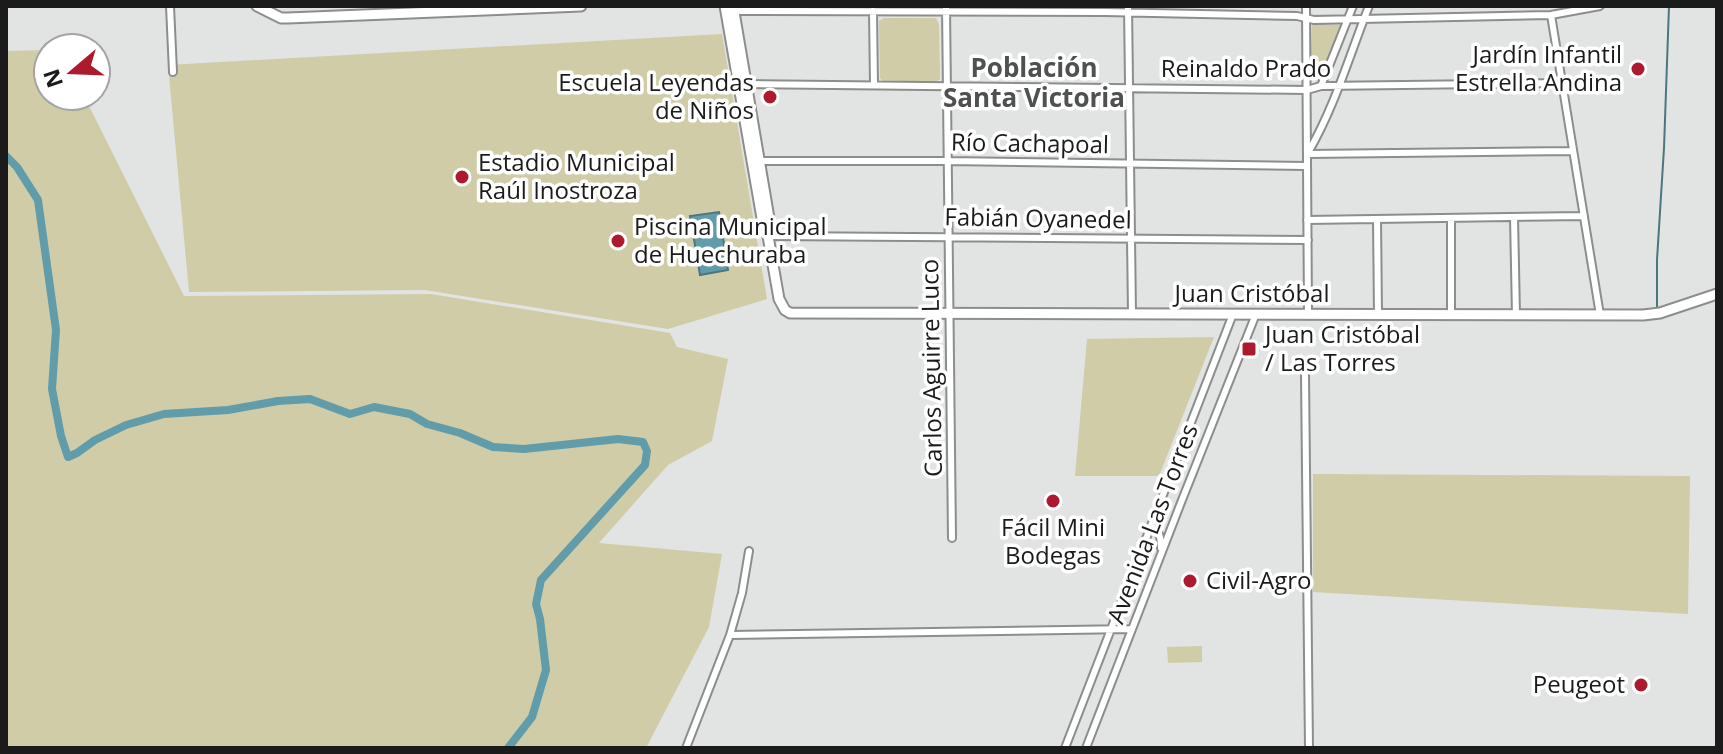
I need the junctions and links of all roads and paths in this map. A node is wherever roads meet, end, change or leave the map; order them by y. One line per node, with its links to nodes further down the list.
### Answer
1 (170, 6): 23 (street)
2 (257, 6): 15 (street)
3 (398, 6): 17 (street)
4 (581, 6): 10 (street)
5 (1306, 6): 19 (street)
6 (1353, 6): 22 (street)
7 (1369, 6): 21 (street)
8 (1448, 6): 20 (street)
9 (1600, 6): 14 (street)
10 (502, 8): 17 (street)
11 (729, 8): 16 (street); 25 (street)
12 (946, 9): 13 (street); 16 (street); 27 (street, Carlos Aguirre Luco)
13 (1128, 9): 19 (street); 30 (street)
14 (1567, 10): 18 (street)
15 (278, 11): 17 (street)
16 (873, 11): 26 (street)
17 (412, 13)
18 (1551, 15): 20 (street); 24 (street)
19 (1306, 18): 22 (street); 31 (street)
20 (1444, 18): 21 (street)
21 (1364, 19): 22 (street); 29 (street)
22 (1347, 20): 28 (street)
23 (173, 72)
24 (1562, 83): 29 (street, Reinaldo Prado); 32 (street)
25 (743, 84): 26 (street, Reinaldo Prado); 34 (street)
26 (874, 85): 27 (street, Reinaldo Prado)
27 (947, 86): 30 (street, Reinaldo Prado); 35 (street, Carlos Aguirre Luco)
28 (1321, 86): 29 (street, Reinaldo Prado); 31 (street, Reinaldo Prado)
29 (1338, 86): 33 (street)
30 (1129, 87): 31 (street, Reinaldo Prado); 36 (street)
31 (1307, 90): 33 (street)
32 (1573, 151): 33 (street); 38 (street)
33 (1307, 154): 37 (street)
34 (756, 161): 35 (street, Río Cachapoal); 43 (street)
35 (948, 161): 36 (street, Río Cachapoal); 44 (street, Carlos Aguirre Luco)
36 (1129, 164): 37 (street, Río Cachapoal); 45 (street)
37 (1307, 166): 42 (street)
38 (1584, 216): 39 (street); 56 (street)
39 (1514, 217): 40 (street); 55 (street)
40 (1451, 218): 41 (street); 54 (street)
41 (1377, 219): 42 (street); 53 (street)
42 (1307, 220): 46 (street)
43 (768, 236): 44 (street, Fabián Oyanedel); 48 (street, Juan Cristóbal)
44 (948, 236): 45 (street, Fabián Oyanedel); 48 (street, Carlos Aguirre Luco)
45 (1131, 238): 46 (street, Fabián Oyanedel); 49 (street)
46 (1308, 240): 52 (street)
47 (1717, 294): 56 (street, Juan Cristóbal)
48 (950, 313): 49 (street, Juan Cristóbal); 60 (street, Carlos Aguirre Luco)
49 (1132, 314): 50 (street, Juan Cristóbal)
50 (1233, 314): 51 (street, Juan Cristóbal); 58 (street, Avenida Las Torres)
51 (1256, 314): 52 (street, Juan Cristóbal); 58 (street, Avenida Las Torres)
52 (1308, 314): 53 (street, Juan Cristóbal)
53 (1378, 314): 54 (street, Juan Cristóbal)
54 (1451, 315): 55 (street, Juan Cristóbal)
55 (1516, 315): 56 (street, Juan Cristóbal)
56 (1600, 315)
57 (1305, 375): 69 (street)
58 (1173, 495): 59 (street, Avenida Las Torres); 62 (street, Avenida Las Torres)
59 (1152, 527): 62 (street); 64 (street, Avenida Las Torres)
60 (952, 538)
61 (749, 551): 65 (street)
62 (1161, 556): 63 (street, Avenida Las Torres)
63 (1132, 629): 64 (street); 68 (street, Avenida Las Torres)
64 (1111, 630): 65 (street); 67 (street, Avenida Las Torres)
65 (730, 635): 66 (street)
66 (686, 748)
67 (1065, 748)
68 (1086, 748)
69 (1309, 748)

